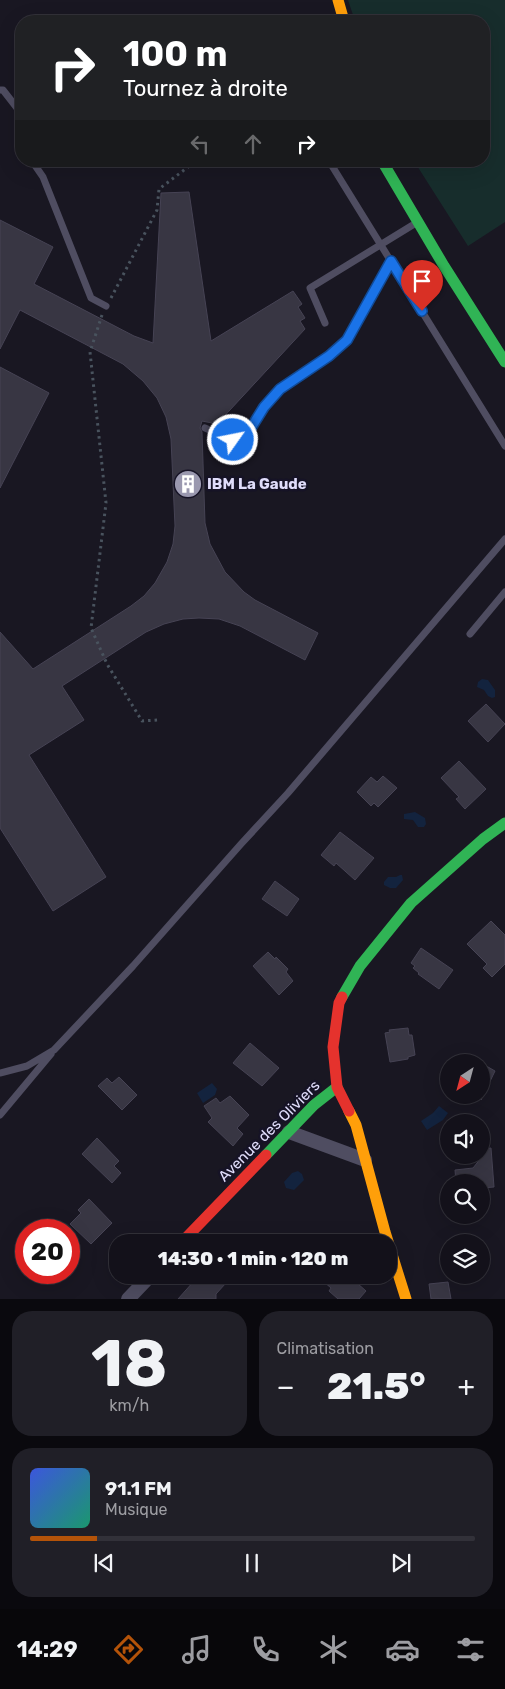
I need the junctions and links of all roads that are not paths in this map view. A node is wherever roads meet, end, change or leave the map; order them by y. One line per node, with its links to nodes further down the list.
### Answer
1 (336, 0): 2 (street); 3 (street)
2 (336, 15)
3 (342, 15)
4 (0, 90): 5 (lane)
5 (15, 104)
6 (36, 167): 12 (lane)
7 (333, 167): 10 (lane)
8 (385, 167): 9 (street)
9 (417, 222): 10 (lane); 13 (street)
10 (381, 245): 11 (lane); 14 (lane)
11 (391, 261): 17 (lane); 18 (lane)
12 (106, 306)
13 (476, 318): 15 (lane); 16 (street)
14 (325, 323)
15 (505, 349)
16 (505, 362)
17 (205, 428)
18 (505, 446)
19 (505, 539): 23 (lane)
20 (505, 592): 21 (lane)
21 (470, 634)
22 (505, 823): 25 (street, Avenue des Oliviers)
23 (54, 1050): 24 (lane); 26 (lane)
24 (0, 1073)
25 (337, 1087): 27 (street, Avenue des Oliviers); 28 (street)
26 (0, 1115)
27 (289, 1132): 28 (street); 29 (street, Avenue des Oliviers)
28 (365, 1160): 32 (street)
29 (190, 1234)
30 (142, 1284): 31 (street)
31 (128, 1299)
32 (406, 1299)

